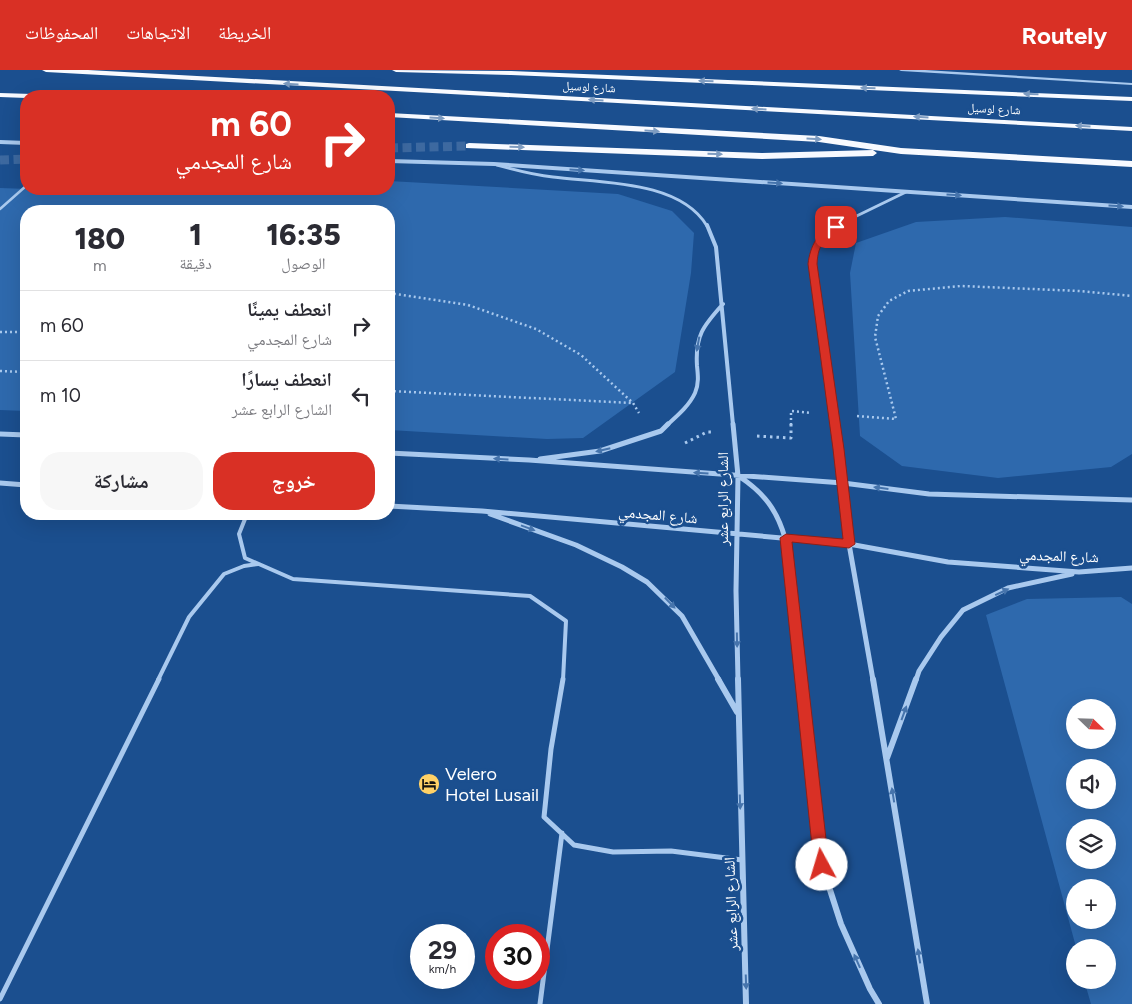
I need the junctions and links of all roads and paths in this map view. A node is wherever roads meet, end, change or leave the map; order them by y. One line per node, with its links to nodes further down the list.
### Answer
1 (46, 70): 9 (highway, شارع لوسيل, one-way to 1)
2 (396, 70): 7 (highway, one-way to 2)
3 (902, 70): 4 (street)
4 (1132, 84)
5 (0, 95): 6 (highway)
6 (20, 96)
7 (1132, 99)
8 (395, 115): 13 (highway, one-way to 13)
9 (1132, 129)
10 (0, 142): 11 (street)
11 (20, 143)
12 (469, 146): 13 (highway, one-way to 13)
13 (901, 151): 16 (highway)
14 (395, 161): 15 (street)
15 (494, 164): 18 (street, one-way to 18); 23 (street, الشارع الرابع عشر)
16 (1132, 164)
17 (20, 191): 20 (lane)
18 (906, 192): 19 (street, one-way to 19); 30 (street)
19 (1132, 207)
20 (0, 209)
21 (395, 294): 29 (path)
22 (1132, 296): 30 (path)
23 (723, 304): 31 (street, one-way to 31); 33 (street, الشارع الرابع عشر)
24 (0, 332): 25 (path)
25 (20, 332)
26 (0, 371): 27 (path)
27 (20, 372)
28 (395, 391): 29 (path)
29 (633, 403): 31 (path)
30 (834, 414): 33 (path); 39 (street)
31 (661, 431): 33 (path); 36 (street, one-way to 36)
32 (0, 434): 34 (street)
33 (735, 434): 37 (street, الشارع الرابع عشر)
34 (20, 435)
35 (395, 453): 36 (street, one-way to 35)
36 (529, 460): 37 (street, one-way to 36)
37 (738, 476): 39 (street); 45 (street, الشارع الرابع عشر); 46 (street)
38 (0, 483): 40 (street)
39 (843, 483): 41 (street, one-way to 39); 47 (street)
40 (20, 485)
41 (1132, 500)
42 (395, 506): 43 (street, شارع المجدمي)
43 (482, 512): 45 (street, شارع المجدمي); 51 (street, one-way to 51)
44 (245, 520): 48 (lane)
45 (736, 534): 46 (street, شارع المجدمي); 51 (street, الشارع الرابع عشر, one-way to 51)
46 (786, 538): 47 (street, شارع المجدمي); 58 (street, one-way to 46)
47 (849, 544): 50 (street, شارع المجدمي); 52 (street)
48 (258, 564): 53 (lane); 55 (lane)
49 (1132, 568): 50 (street, شارع المجدمي)
50 (1079, 572): 52 (street, one-way to 50)
51 (738, 714): 54 (street, الشارع الرابع عشر, one-way to 54)
52 (887, 759): 59 (street, one-way to 52)
53 (562, 833): 54 (lane); 56 (lane)
54 (742, 860): 57 (street, الشارع الرابع عشر, one-way to 57)
55 (0, 999)
56 (540, 1004)
57 (746, 1004)
58 (879, 1004)
59 (927, 1004)

